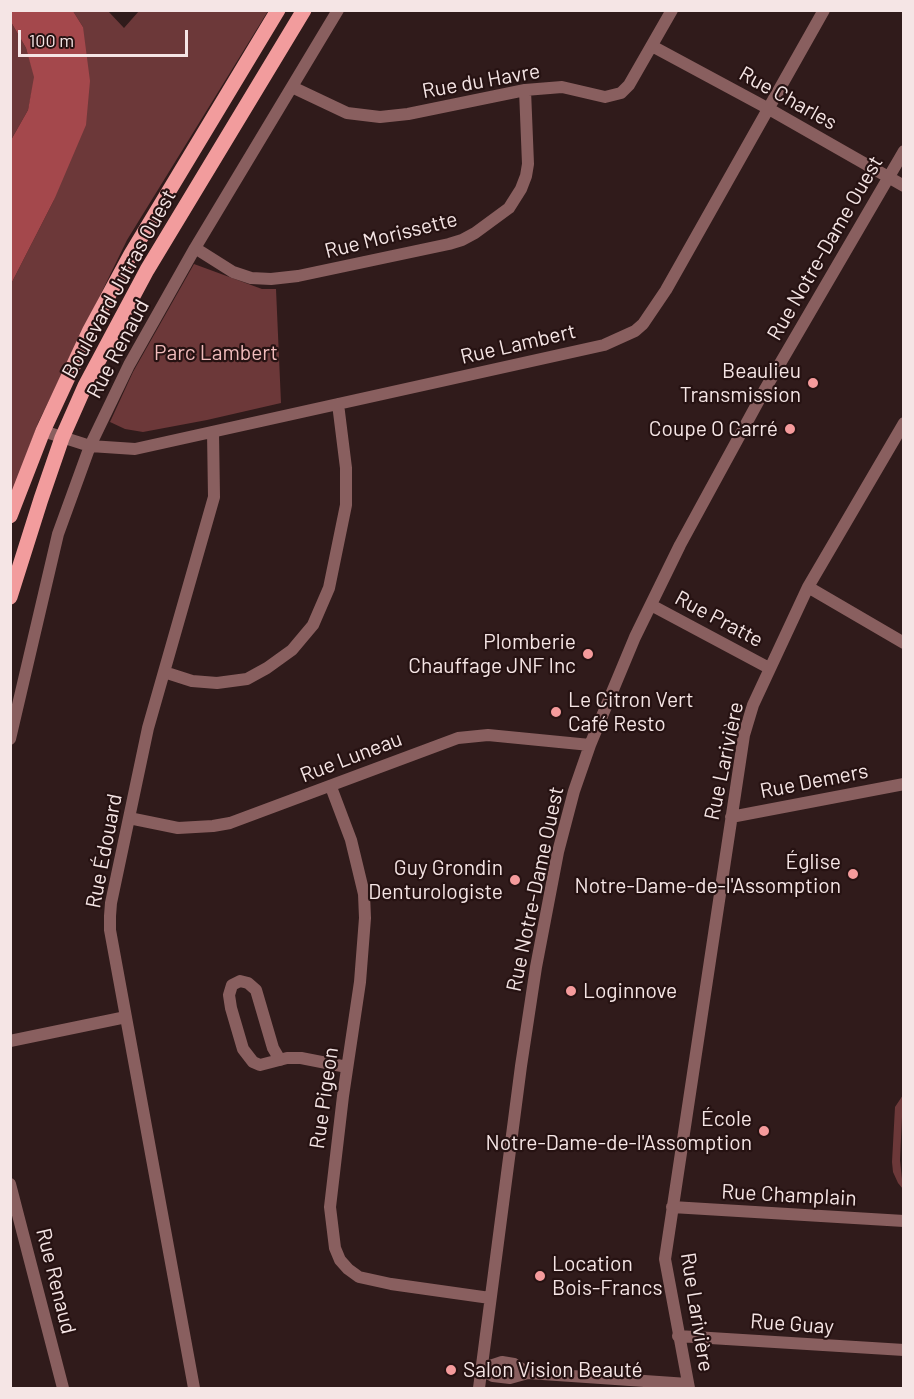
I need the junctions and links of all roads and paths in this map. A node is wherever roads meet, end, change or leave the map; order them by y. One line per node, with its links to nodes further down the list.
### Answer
1 (278, 10): 16 (main road, Boulevard Jutras Ouest)
2 (304, 10): 18 (main road, Boulevard Jutras Ouest)
3 (338, 10): 7 (street, Rue Renaud)
4 (672, 10): 6 (street, Rue du Havre)
5 (824, 10): 9 (street, Rue Lambert)
6 (652, 46): 8 (street, Rue du Havre); 9 (street, Rue Charles)
7 (292, 87): 8 (street, Rue du Havre); 13 (street, Rue Renaud)
8 (525, 90): 13 (street, Rue Morissette)
9 (769, 109): 11 (street, Rue Charles); 14 (street, Rue Lambert)
10 (903, 151): 11 (street, Rue Notre-Dame Ouest)
11 (890, 176): 12 (street, Rue Charles); 23 (street, Rue Notre-Dame Ouest)
12 (903, 186)
13 (195, 248): 19 (street, Rue Renaud)
14 (338, 404): 17 (street, Rue Lambert); 26 (street)
15 (903, 423): 21 (street, Rue Larivière)
16 (43, 431): 18 (street, Rue Lambert); 20 (main road, Boulevard Jutras Ouest)
17 (213, 432): 19 (street, Rue Lambert); 26 (street, Rue Édouard)
18 (62, 438): 19 (street, Rue Lambert); 22 (main road, Boulevard Jutras Ouest)
19 (90, 446): 27 (street, Rue Renaud)
20 (10, 516)
21 (808, 587): 24 (street); 25 (street, Rue Larivière)
22 (10, 597)
23 (651, 605): 25 (street, Rue Pratte); 28 (street, Rue Notre-Dame Ouest)
24 (903, 644)
25 (769, 668): 31 (street, Rue Larivière)
26 (164, 672): 32 (street, Rue Édouard)
27 (10, 739)
28 (590, 745): 30 (street, Rue Luneau); 40 (street, Rue Notre-Dame Ouest)
29 (903, 784): 31 (street, Rue Demers)
30 (331, 787): 32 (street, Rue Luneau); 36 (street, Rue Pigeon)
31 (731, 817): 38 (street, Rue Larivière)
32 (129, 818): 33 (street, Rue Édouard)
33 (126, 1017): 34 (street); 46 (street, Rue Édouard)
34 (10, 1041)
35 (280, 1060): 35 (street); 36 (street)
36 (347, 1067): 40 (street, Rue Pigeon)
37 (10, 1184): 45 (street, Rue Renaud)
38 (672, 1207): 39 (street, Rue Champlain); 41 (street, Rue Larivière)
39 (903, 1221)
40 (490, 1298): 43 (street, Rue Notre-Dame Ouest)
41 (678, 1336): 42 (street, Rue Guay); 44 (street, Rue Larivière)
42 (903, 1350)
43 (481, 1369): 44 (street); 47 (street, Rue Notre-Dame Ouest)
44 (689, 1386)
45 (63, 1389)
46 (194, 1389)
47 (479, 1389)

